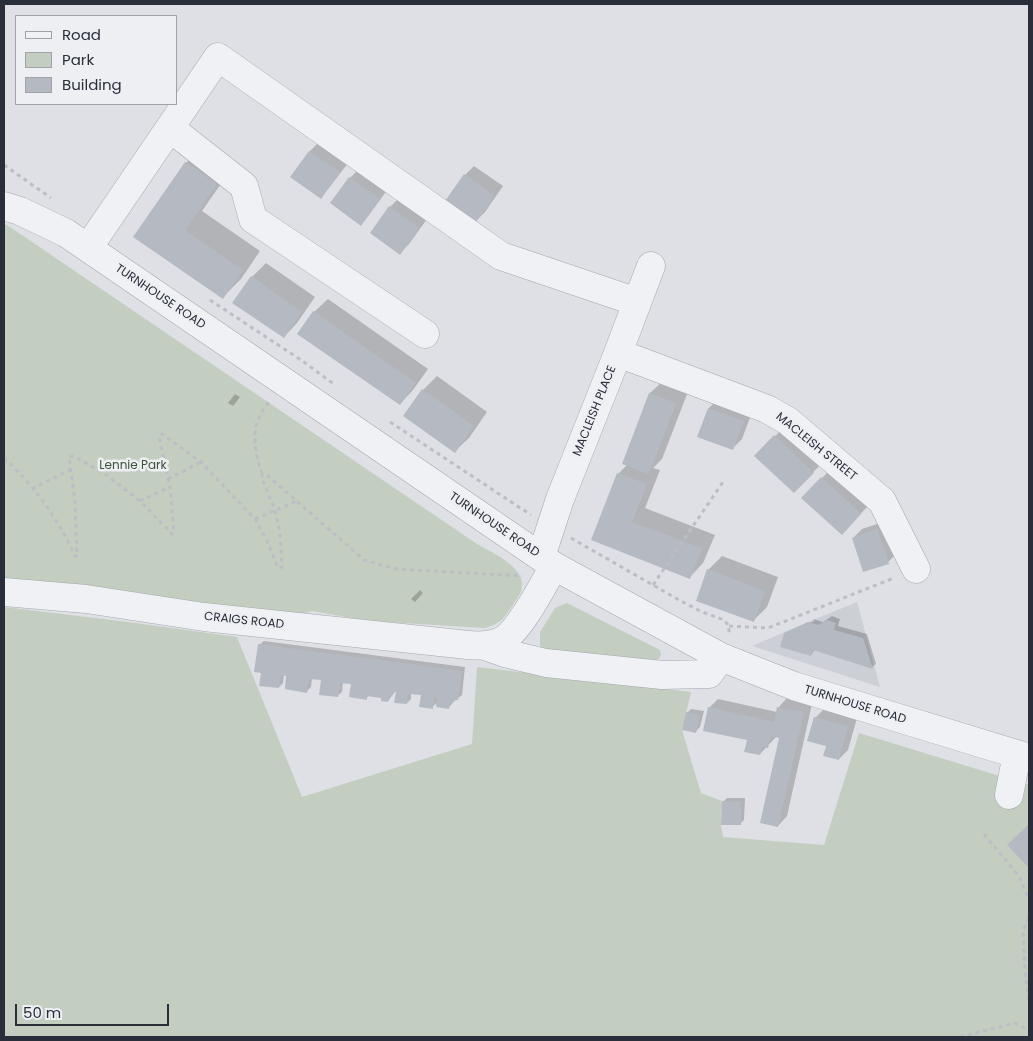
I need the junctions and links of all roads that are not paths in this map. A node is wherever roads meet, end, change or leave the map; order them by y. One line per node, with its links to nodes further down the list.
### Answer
1 (170, 128): 3 (street); 5 (street); 6 (street)
2 (4, 206): 3 (street, TURNHOUSE ROAD)
3 (88, 248): 8 (street, TURNHOUSE ROAD)
4 (651, 266): 5 (street, MACLEISH PLACE)
5 (637, 302): 7 (street, MACLEISH PLACE)
6 (425, 334)
7 (618, 354): 8 (street, MACLEISH PLACE); 9 (street, MACLEISH STREET)
8 (548, 567): 11 (street, CRAIGS ROAD); 12 (street, TURNHOUSE ROAD)
9 (916, 569)
10 (4, 592): 11 (street, CRAIGS ROAD)
11 (485, 646): 12 (street, CRAIGS ROAD)
12 (721, 657): 13 (street, TURNHOUSE ROAD)
13 (1023, 756): 14 (street)
14 (1009, 795)

